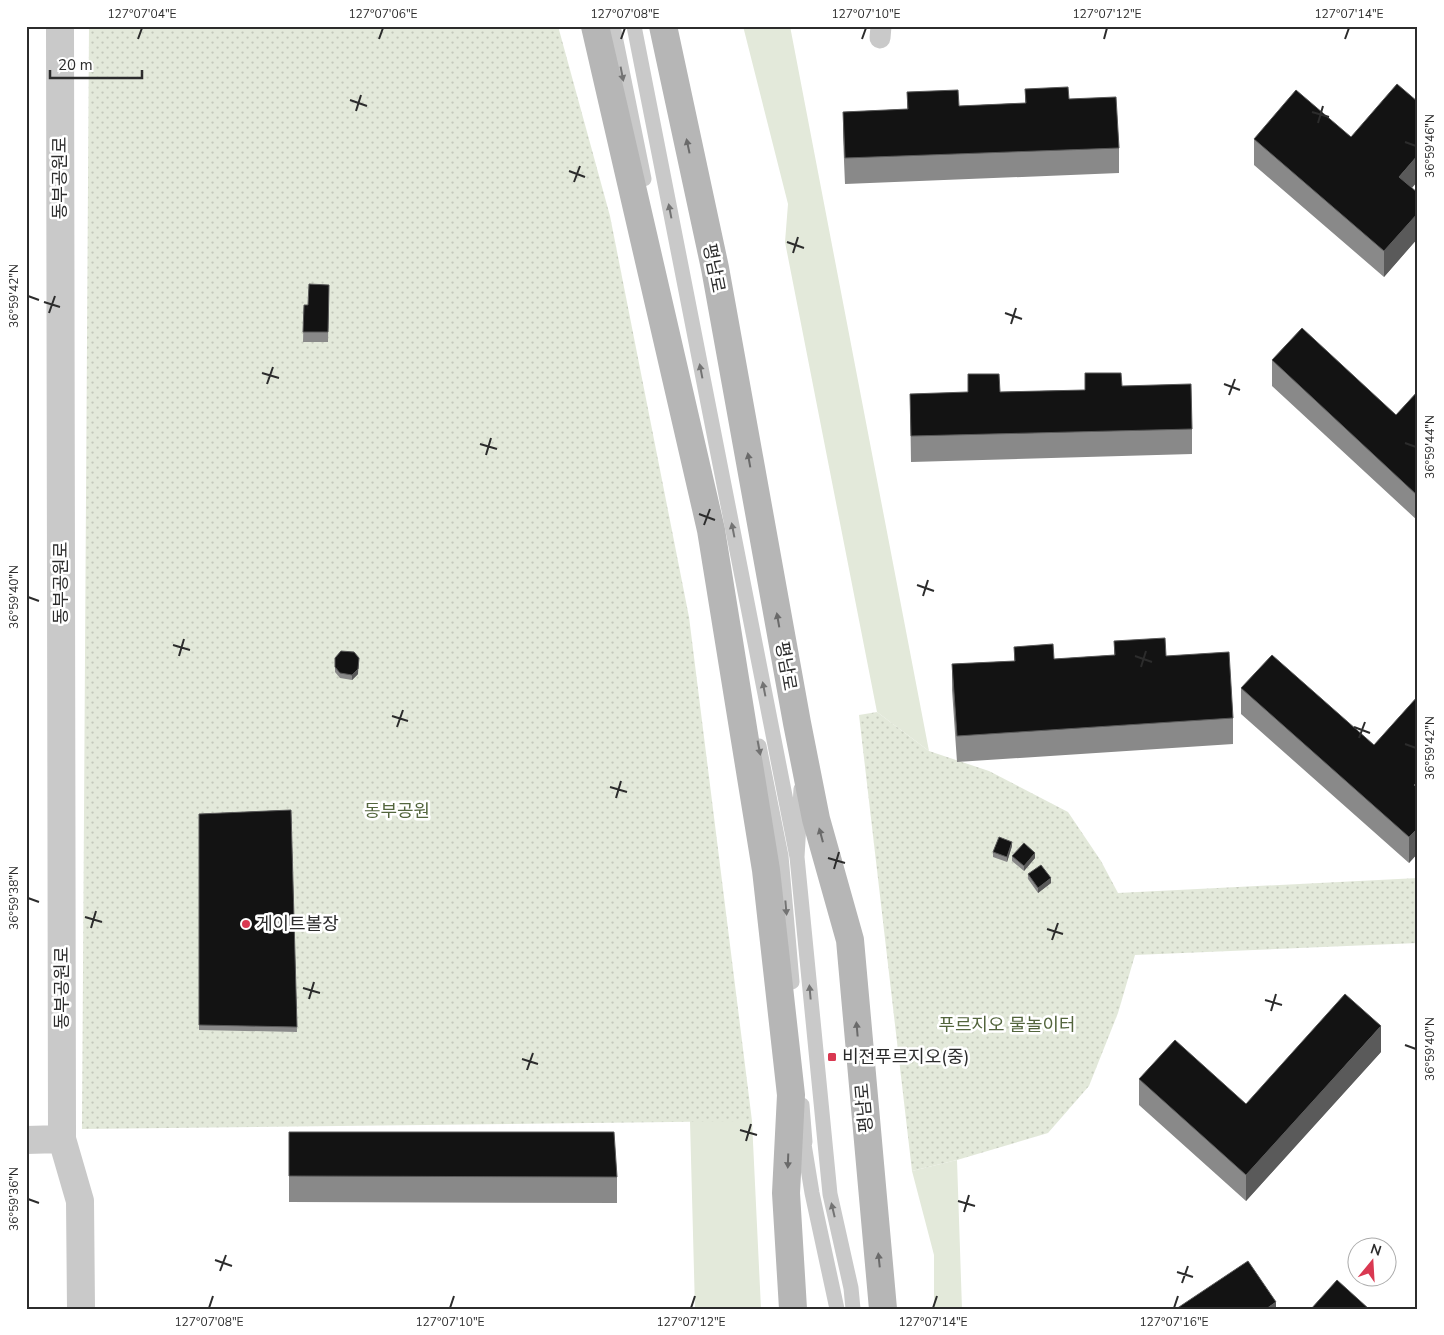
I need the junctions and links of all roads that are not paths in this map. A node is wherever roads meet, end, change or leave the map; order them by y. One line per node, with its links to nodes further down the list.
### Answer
1 (60, 26): 9 (street, 동부공원로)
2 (595, 26): 8 (main road)
3 (613, 26): 11 (lane, one-way to 11)
4 (634, 26): 7 (lane, one-way to 4)
5 (663, 26): 6 (main road, 평남로, one-way to 5)
6 (803, 754): 7 (lane); 16 (main road, 평남로, one-way to 6)
7 (797, 858): 15 (lane, one-way to 7)
8 (791, 1095): 11 (lane); 13 (main road, one-way to 13)
9 (62, 1139): 10 (street); 12 (street, 동부공원로)
10 (26, 1140)
11 (805, 1142): 14 (lane)
12 (81, 1309)
13 (793, 1309)
14 (837, 1309)
15 (853, 1309)
16 (883, 1309)

